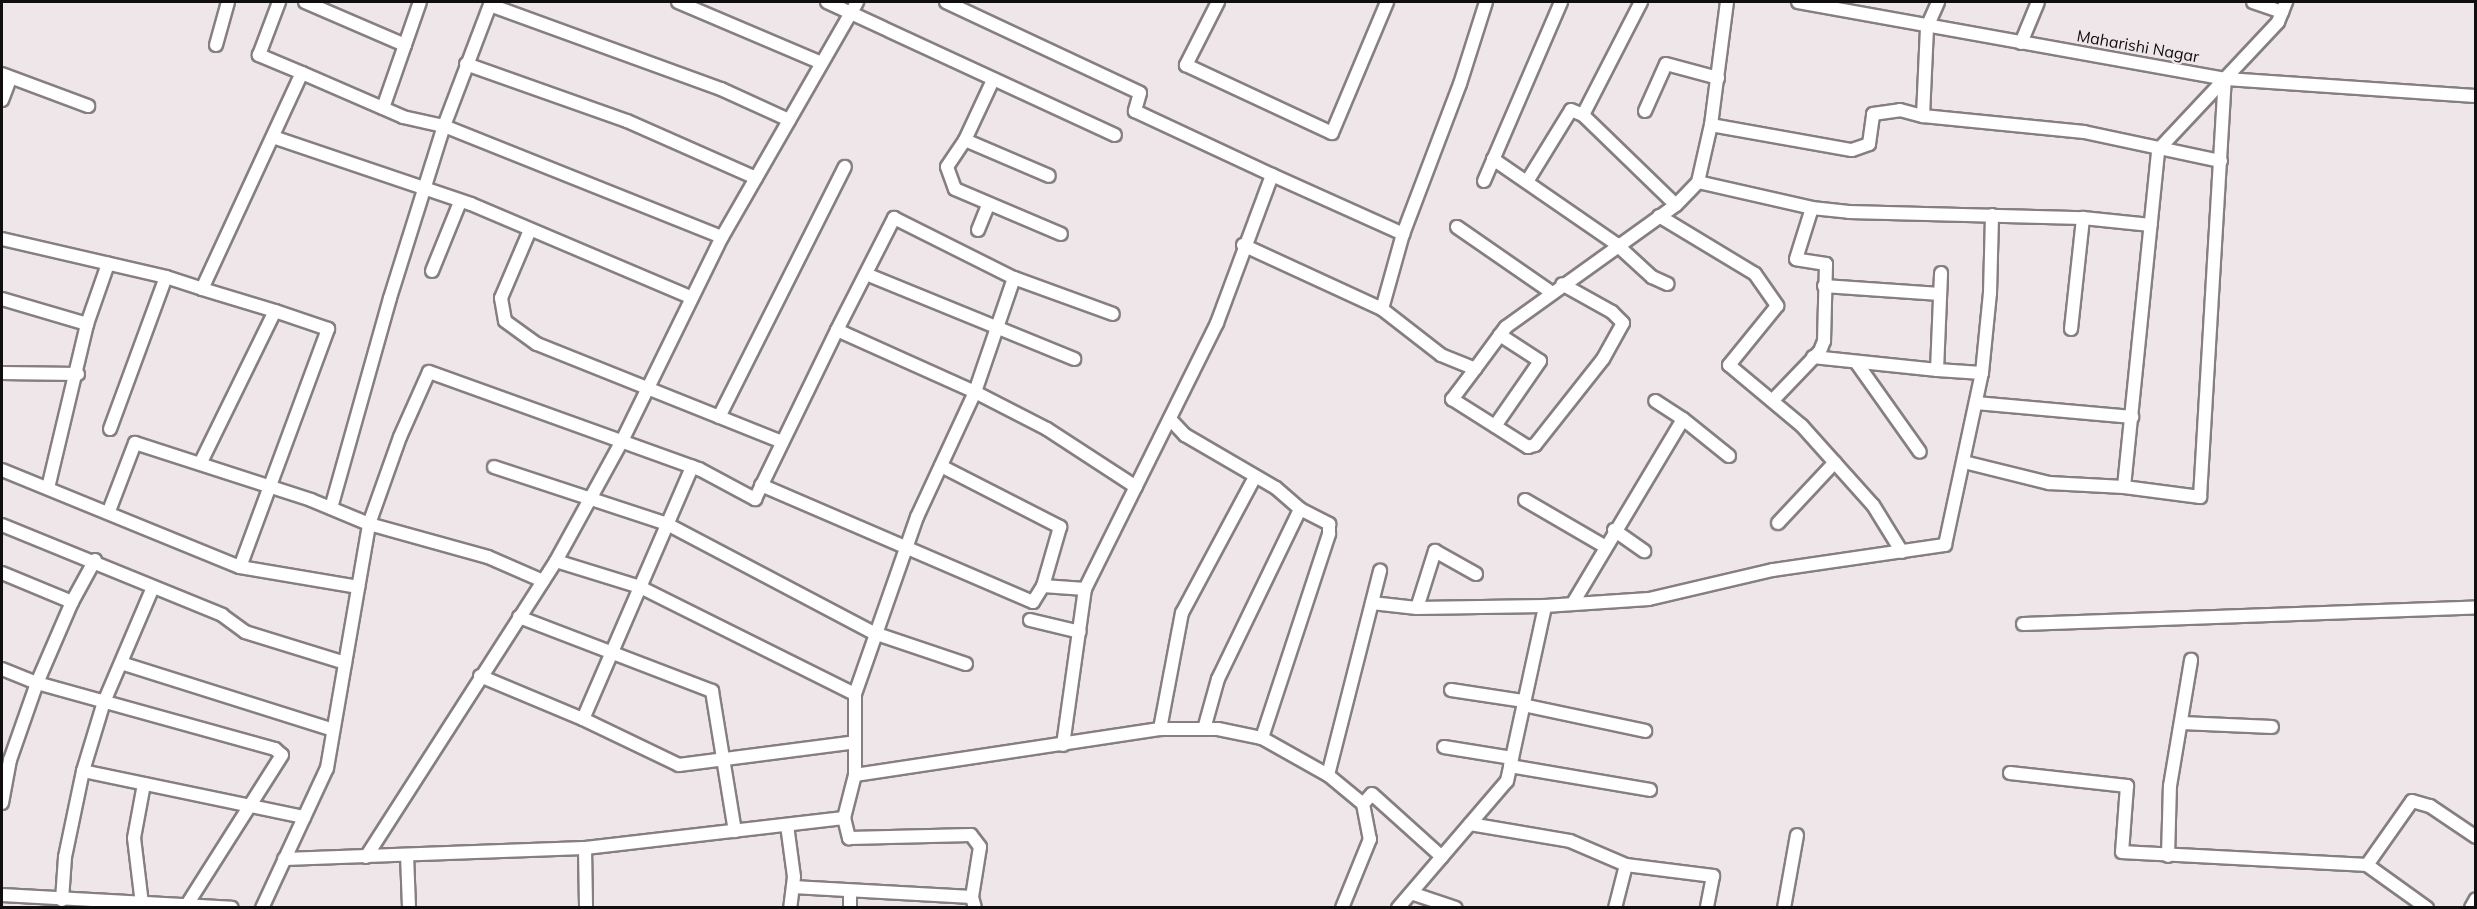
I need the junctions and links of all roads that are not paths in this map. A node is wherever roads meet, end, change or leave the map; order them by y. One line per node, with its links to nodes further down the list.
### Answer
1 (228, 2): 23 (street)
2 (279, 2): 27 (street)
3 (305, 2): 24 (street)
4 (420, 2): 24 (street)
5 (678, 2): 25 (street)
6 (826, 2): 19 (street)
7 (946, 2): 49 (street)
8 (1218, 2): 9 (street)
9 (1387, 2)
10 (1486, 2): 68 (street)
11 (1561, 2): 46 (street)
12 (1641, 2): 37 (street)
13 (1727, 2): 29 (street)
14 (1798, 2): 21 (street, Maharishi Nagar)
15 (1938, 2): 21 (street)
16 (2038, 2): 22 (street)
17 (2253, 2): 20 (street)
18 (490, 3): 26 (street); 39 (street)
19 (854, 7): 25 (street); 31 (street)
20 (2284, 7): 30 (street)
21 (1927, 27): 22 (street, Maharishi Nagar); 38 (street)
22 (2021, 43): 30 (street, Maharishi Nagar)
23 (216, 45)
24 (405, 45): 35 (street)
25 (822, 63): 39 (street)
26 (466, 64): 41 (street); 51 (street)
27 (302, 73): 35 (street); 43 (street)
28 (6, 76): 33 (street); 34 (street)
29 (1718, 78): 36 (street); 40 (street)
30 (2225, 79): 32 (street, Maharishi Nagar); 45 (street); 47 (street)
31 (993, 80): 42 (street); 44 (street)
32 (2475, 96)
33 (2, 100)
34 (88, 106)
35 (383, 108): 41 (street)
36 (1645, 111)
37 (1583, 115): 52 (street); 58 (street)
38 (1923, 116): 40 (street); 45 (street)
39 (789, 120): 51 (street)
40 (1711, 125): 54 (street)
41 (444, 126): 55 (street); 69 (street)
42 (1115, 135)
43 (273, 137): 55 (street); 82 (street)
44 (965, 140): 50 (street); 57 (street)
45 (2158, 150): 47 (street); 63 (street)
46 (1493, 159): 52 (street); 53 (street)
47 (2221, 161): 129 (street)
48 (845, 167): 108 (street)
49 (1272, 175): 68 (street); 72 (street)
50 (1049, 176)
51 (756, 178): 69 (street)
52 (1528, 180): 71 (street)
53 (1484, 181)
54 (1698, 182): 58 (street); 59 (street)
55 (425, 186): 56 (street); 133 (street)
56 (460, 202): 65 (street); 74 (street)
57 (988, 205): 66 (street); 67 (street)
58 (1676, 205): 61 (street)
59 (1812, 208): 60 (street); 81 (street)
60 (1992, 215): 62 (street); 101 (street)
61 (1659, 216): 71 (street); 105 (street)
62 (2083, 218): 63 (street); 91 (street)
63 (2151, 225): 109 (street)
64 (1457, 227): 83 (street)
65 (530, 230): 85 (street); 103 (street)
66 (978, 230)
67 (1061, 234)
68 (1403, 234): 87 (street)
69 (722, 237): 85 (street)
70 (2, 239): 73 (street)
71 (1616, 244): 79 (street); 80 (street)
72 (1243, 245): 87 (street); 110 (street)
73 (108, 264): 77 (street); 90 (street)
74 (432, 271)
75 (1941, 273): 84 (street)
76 (866, 274): 78 (street); 92 (street); 93 (street)
77 (166, 277): 82 (street); 113 (street)
78 (1014, 278): 89 (street); 93 (street)
79 (1562, 284): 83 (street); 112 (street)
80 (1668, 284)
81 (1824, 286): 84 (street); 95 (street)
82 (202, 289): 88 (street)
83 (1551, 292): 94 (street)
84 (1940, 294): 99 (street)
85 (692, 298): 103 (street)
86 (2, 299): 90 (street)
87 (1382, 309): 98 (street)
88 (275, 311): 118 (street); 127 (street)
89 (1113, 314)
90 (87, 324): 102 (street)
91 (2071, 329)
92 (837, 330): 104 (street); 114 (street)
93 (996, 330): 96 (street); 104 (street)
94 (1500, 335): 98 (street); 112 (street)
95 (1813, 357): 97 (street); 105 (street)
96 (1074, 359)
97 (1856, 362): 99 (street); 116 (street)
98 (1475, 369): 112 (street)
99 (1937, 370): 101 (street)
100 (2, 373): 102 (street)
101 (1982, 373): 107 (street)
102 (78, 374): 130 (street)
103 (649, 387): 108 (street); 115 (street)
104 (975, 392): 121 (street); 128 (street)
105 (1774, 399): 119 (street)
106 (1655, 401): 111 (street)
107 (1976, 403): 109 (street); 120 (street)
108 (719, 417): 114 (street)
109 (2132, 417): 129 (street)
110 (1170, 419): 125 (street); 128 (street)
111 (1683, 419): 117 (street); 140 (street)
112 (1495, 426)
113 (110, 429)
114 (782, 442): 126 (street)
115 (621, 443): 123 (street); 131 (street); 137 (street)
116 (1920, 453)
117 (1729, 456)
118 (201, 462): 127 (street); 135 (street)
119 (1835, 462): 136 (street); 144 (street)
120 (1964, 462): 129 (street); 144 (street)
121 (941, 466): 142 (street); 152 (street)
122 (494, 467): 131 (street)
123 (692, 467): 126 (street); 138 (street)
124 (2, 470): 130 (street)
125 (1255, 477): 134 (street); 183 (street)
126 (761, 485): 142 (street)
127 (269, 486): 133 (street); 147 (street)
128 (1136, 487): 156 (street)
129 (2124, 487)
130 (48, 488): 135 (street)
131 (590, 496): 138 (street); 146 (street)
132 (1525, 500): 141 (street)
133 (331, 508): 137 (street)
134 (1300, 509): 184 (street); 187 (street)
135 (109, 511): 147 (street)
136 (1778, 523)
137 (369, 524): 151 (street); 154 (street)
138 (667, 524): 155 (street); 167 (street)
139 (2, 525): 145 (street)
140 (1614, 530): 141 (street); 143 (street)
141 (1604, 546): 159 (street)
142 (906, 547): 152 (street); 167 (street)
143 (1644, 551)
144 (1902, 552): 159 (street)
145 (95, 560): 153 (street); 157 (street)
146 (556, 561): 151 (street); 155 (street)
147 (240, 567): 154 (street)
148 (1380, 571): 158 (street)
149 (2, 573): 157 (street)
150 (1476, 574): 162 (street)
151 (543, 581): 163 (street)
152 (1043, 586): 156 (street)
153 (153, 587): 170 (street); 171 (street)
154 (358, 587): 171 (street)
155 (640, 587): 168 (street); 177 (street)
156 (1085, 588): 166 (street)
157 (72, 602): 175 (street)
158 (1372, 603): 162 (street); 197 (street)
159 (1573, 603): 160 (street)
160 (1545, 606): 162 (street); 179 (street)
161 (2475, 607): 165 (street)
162 (1417, 608)
163 (519, 617): 168 (street); 174 (street)
164 (1030, 620): 166 (street)
165 (2023, 624)
166 (1080, 632): 189 (street)
167 (874, 633): 172 (street); 177 (street)
168 (609, 652): 180 (street); 191 (street)
169 (2191, 660): 181 (street)
170 (121, 663): 178 (street); 185 (street)
171 (345, 663): 185 (street)
172 (966, 664)
173 (2, 669): 175 (street)
174 (480, 676): 180 (street); 214 (street)
175 (37, 683): 178 (street); 192 (street)
176 (1451, 690): 179 (street)
177 (855, 694): 188 (street)
178 (104, 702): 194 (street); 202 (street)
179 (1524, 703): 186 (street); 193 (street)
180 (583, 719): 191 (street)
181 (2181, 723): 182 (street); 213 (street)
182 (2272, 727)
183 (1160, 729): 184 (street); 189 (street)
184 (1204, 729): 187 (street)
185 (333, 730): 203 (street)
186 (1645, 731)
187 (1262, 738): 197 (street)
188 (855, 742): 191 (street); 196 (street)
189 (1063, 745): 196 (street)
190 (1444, 747): 193 (street)
191 (722, 757): 207 (street)
192 (6, 759): 200 (street)
193 (1511, 762): 199 (street); 205 (street)
194 (84, 771): 198 (street); 223 (street)
195 (2010, 773): 213 (street)
196 (855, 775): 204 (street)
197 (1328, 775): 201 (street)
198 (144, 784): 202 (street); 225 (street)
199 (1650, 790)
200 (2, 803)
201 (1363, 804): 212 (street); 233 (street)
202 (252, 805): 203 (street); 226 (street)
203 (304, 817): 215 (street)
204 (844, 818): 206 (street); 224 (street)
205 (1470, 824): 212 (street); 216 (street)
206 (787, 825): 207 (street); 218 (street)
207 (735, 831): 210 (street)
208 (1797, 836): 238 (street)
209 (2475, 837): 217 (street)
210 (585, 848): 211 (street); 230 (street)
211 (407, 855): 214 (street); 229 (street)
212 (1442, 856): 220 (street)
213 (2168, 856): 217 (street)
214 (366, 857): 215 (street)
215 (284, 860): 228 (street)
216 (1626, 865): 236 (street); 237 (street)
217 (2367, 866): 239 (street)
218 (793, 887): 219 (street); 231 (street)
219 (850, 892): 224 (street); 232 (street)
220 (1411, 893): 234 (street); 235 (street)
221 (2, 896): 223 (street)
222 (2475, 899): 240 (street)
223 (62, 900): 225 (street)
224 (974, 902)
225 (142, 904): 226 (street)
226 (186, 906): 227 (street)
227 (232, 908)
228 (262, 908)
229 (410, 908)
230 (585, 908)
231 (790, 908)
232 (850, 908)
233 (1342, 908)
234 (1398, 908)
235 (1456, 908)
236 (1615, 908)
237 (1707, 908)
238 (1784, 908)
239 (2427, 908)
240 (2471, 908)

